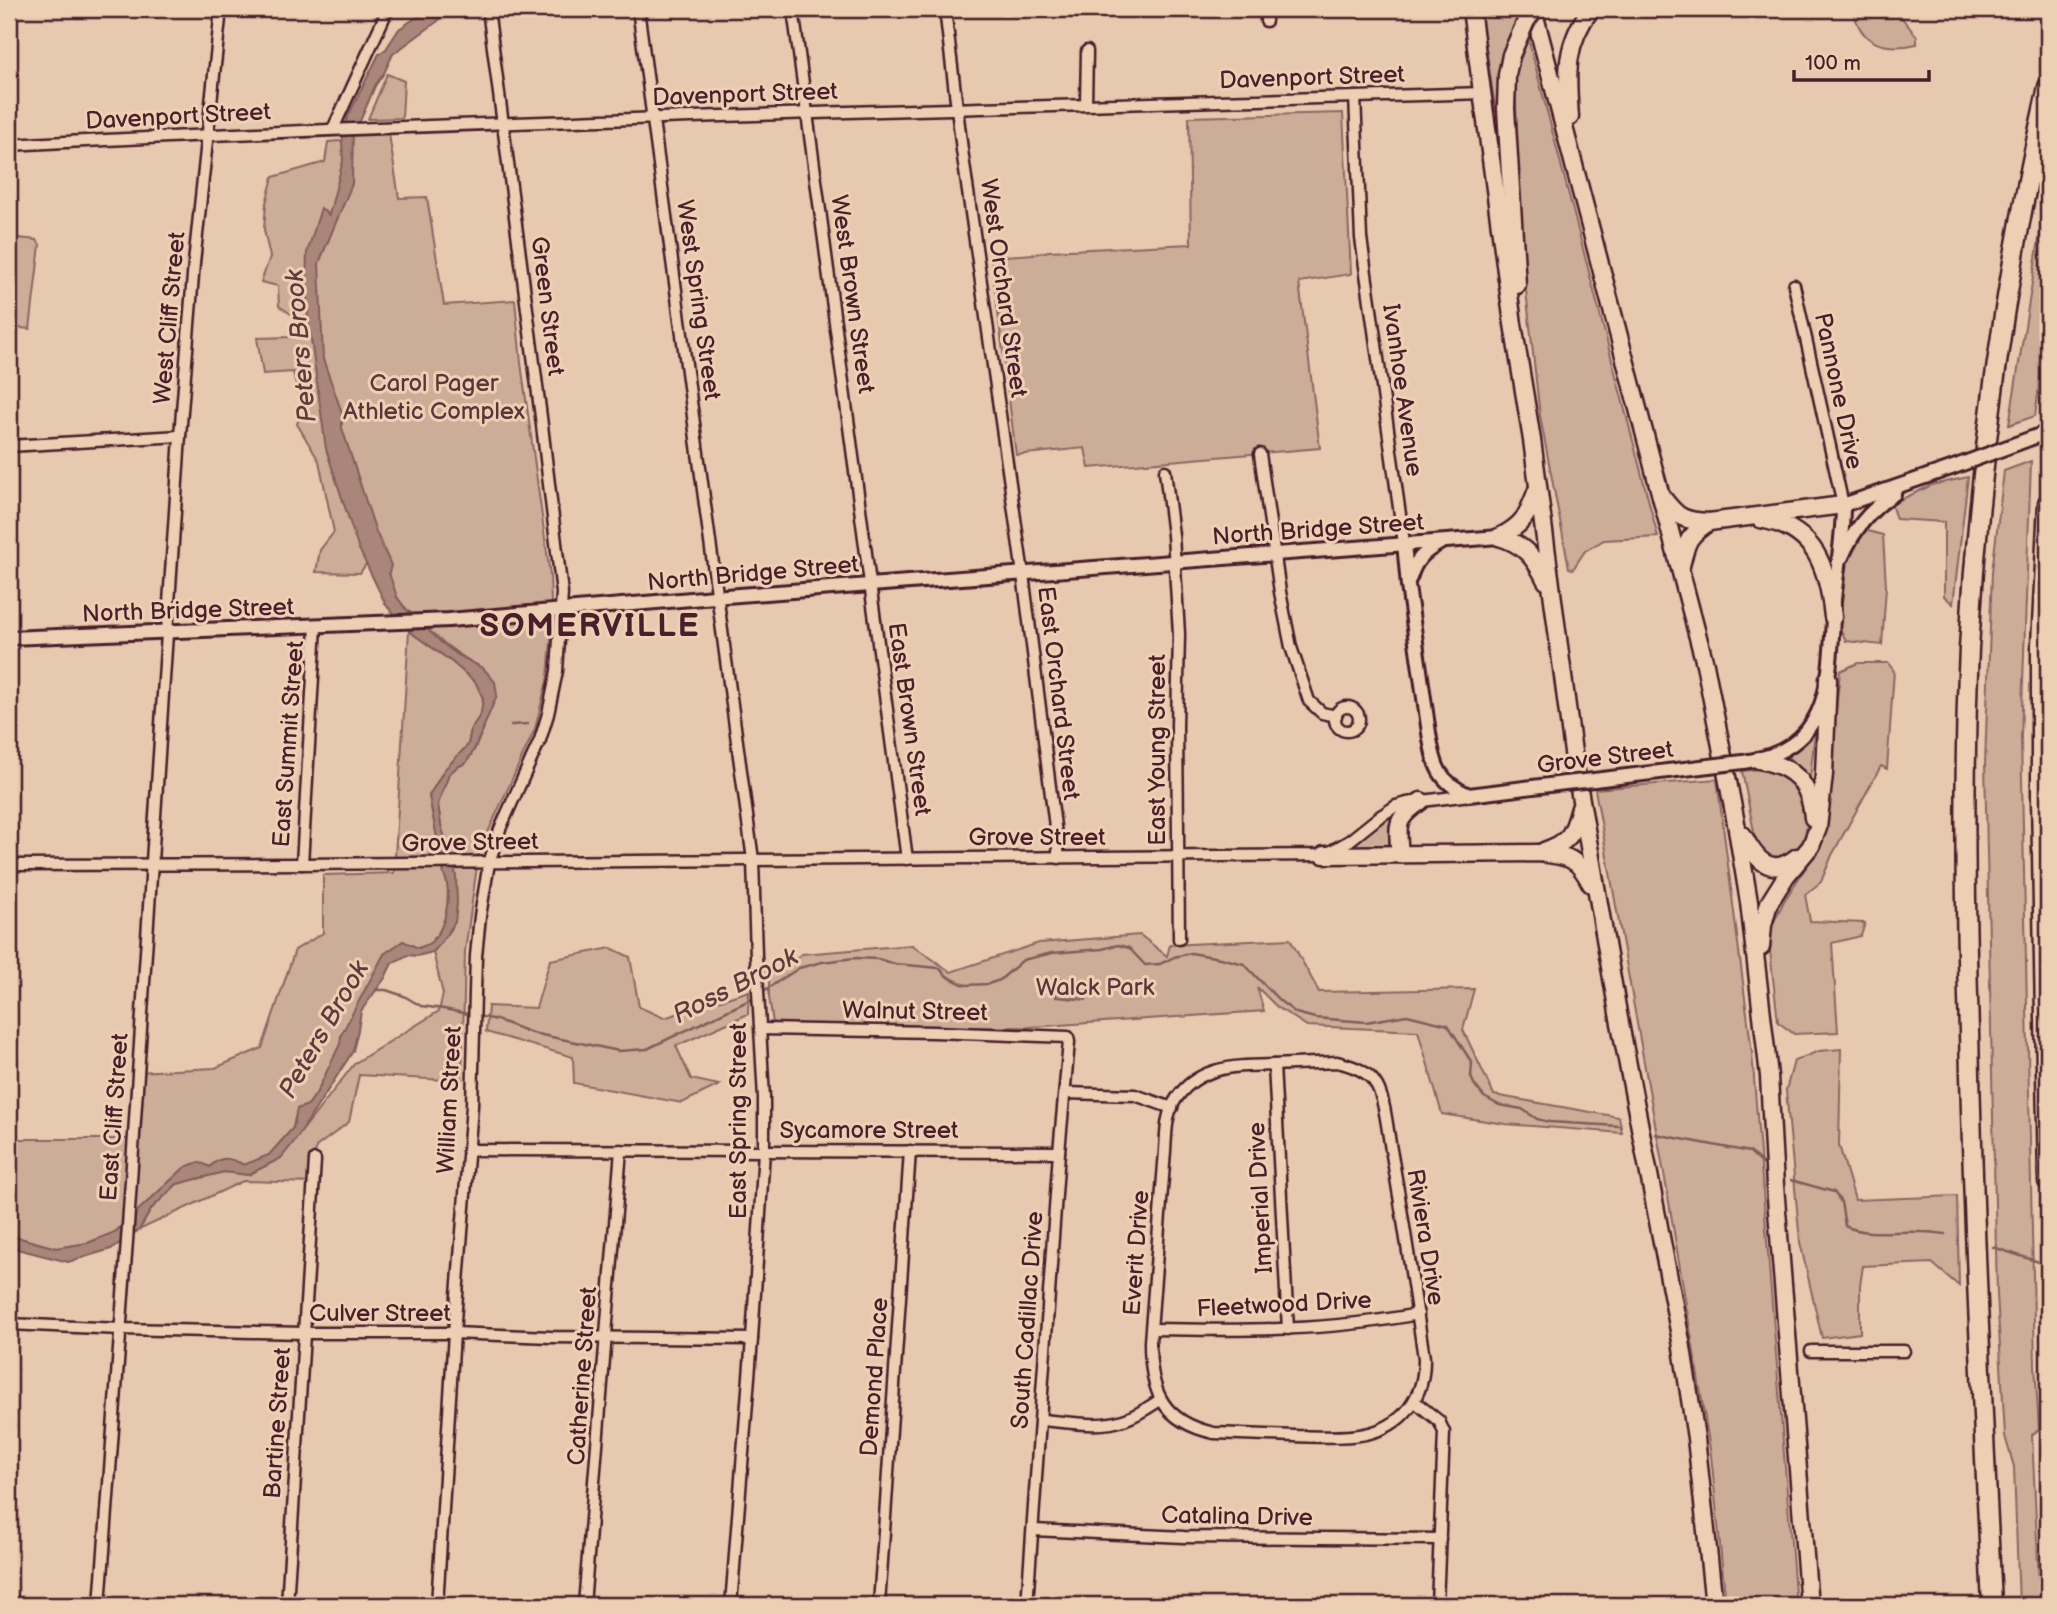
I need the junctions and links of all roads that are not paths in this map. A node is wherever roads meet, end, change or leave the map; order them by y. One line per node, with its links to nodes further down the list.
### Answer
1 (221, 9): 22 (street, West Cliff Street)
2 (388, 9): 21 (street)
3 (488, 9): 20 (street, Green Street)
4 (638, 9): 19 (street, West Spring Street)
5 (793, 9): 18 (street, West Brown Street)
6 (945, 9): 17 (street, West Orchard Street)
7 (1266, 9): 11 (street)
8 (1471, 9): 14 (highway)
9 (1534, 9): 24 (highway); 26 (highway, bridge)
10 (1591, 9): 24 (highway)
11 (1266, 22)
12 (1087, 51): 16 (street)
13 (2048, 87): 117 (highway)
14 (1482, 93): 15 (street, Davenport Street); 26 (highway)
15 (1355, 97): 16 (street, Davenport Street); 41 (street, Ivanhoe Avenue)
16 (1086, 104): 17 (street, Davenport Street)
17 (957, 108): 18 (street, Davenport Street); 45 (street, West Orchard Street)
18 (807, 113): 19 (street, Davenport Street); 47 (street, West Brown Street)
19 (652, 118): 20 (street, Davenport Street); 50 (street, West Spring Street)
20 (502, 123): 21 (street, Davenport Street); 51 (street, Green Street)
21 (337, 129): 22 (street, Davenport Street)
22 (207, 135): 23 (street, Davenport Street); 28 (street, West Cliff Street)
23 (9, 145)
24 (1574, 162): 34 (highway)
25 (1794, 285): 36 (street, Pannone Drive)
26 (1527, 409): 33 (highway)
27 (2048, 432): 32 (street, bridge)
28 (180, 436): 29 (street); 54 (street, West Cliff Street)
29 (9, 446)
30 (1259, 454): 42 (street)
31 (1165, 471): 43 (street, East Young Street)
32 (1913, 481): 36 (street); 46 (street)
33 (1538, 488): 39 (highway); 49 (highway)
34 (1661, 496): 38 (highway); 44 (highway)
35 (2048, 503): 88 (highway)
36 (1843, 505): 37 (highway); 46 (street, Grove Street)
37 (1748, 517): 38 (highway); 52 (highway)
38 (1709, 522): 44 (highway)
39 (1499, 537): 40 (street, North Bridge Street); 49 (highway)
40 (1447, 540): 41 (street, North Bridge Street); 48 (street)
41 (1404, 543): 42 (street, North Bridge Street); 48 (street, Ivanhoe Avenue)
42 (1274, 554): 43 (street, North Bridge Street); 57 (street)
43 (1175, 561): 45 (street, North Bridge Street); 67 (street, East Young Street)
44 (1680, 568): 62 (highway)
45 (1023, 574): 47 (street, North Bridge Street); 66 (street, East Orchard Street)
46 (1836, 577): 52 (street, Grove Street)
47 (871, 585): 50 (street, North Bridge Street); 68 (street, East Brown Street)
48 (1408, 586): 59 (street, Ivanhoe Avenue)
49 (1551, 592): 61 (highway)
50 (717, 597): 51 (street, North Bridge Street); 69 (street, East Spring Street)
51 (562, 610): 53 (street, North Bridge Street); 70 (street, William Street)
52 (1833, 617): 56 (street, Grove Street)
53 (316, 626): 54 (street, North Bridge Street); 71 (street, East Summit Street)
54 (168, 632): 55 (street, North Bridge Street); 73 (street, East Cliff Street)
55 (9, 638)
56 (1828, 679): 58 (street, Grove Street); 76 (highway)
57 (1336, 716)
58 (1751, 761): 59 (street, Grove Street, bridge); 62 (highway)
59 (1469, 795): 60 (street, Grove Street)
60 (1421, 801): 64 (street, Grove Street); 65 (highway)
61 (1581, 802): 63 (highway); 74 (highway)
62 (1736, 823): 76 (highway)
63 (1538, 853): 65 (highway); 74 (highway)
64 (1324, 855): 65 (highway); 67 (street, Grove Street)
65 (1401, 855)
66 (1059, 858): 67 (street, Grove Street); 68 (street, Grove Street)
67 (1178, 858): 75 (street, East Young Street)
68 (907, 859): 69 (street, Grove Street)
69 (753, 860): 70 (street, Grove Street); 77 (street, East Spring Street)
70 (489, 863): 71 (street, Grove Street); 82 (street, William Street)
71 (302, 864): 73 (street, Grove Street)
72 (9, 865): 73 (street, Grove Street)
73 (152, 865): 91 (street, East Cliff Street)
74 (1596, 894): 105 (highway)
75 (1179, 939)
76 (1761, 1002): 106 (highway)
77 (761, 1030): 78 (street, Walnut Street); 84 (street, East Spring Street)
78 (1068, 1037): 80 (street, South Cadillac Drive)
79 (1274, 1065): 81 (street); 89 (street, Riviera Drive); 93 (street, Imperial Drive)
80 (1065, 1093): 81 (street); 86 (street, South Cadillac Drive)
81 (1172, 1108): 92 (street, Everit Drive)
82 (468, 1150): 83 (street, Sycamore Street); 95 (street, William Street)
83 (621, 1150): 84 (street, Sycamore Street); 96 (street, Catherine Street)
84 (764, 1151): 85 (street, Sycamore Street); 97 (street, East Spring Street)
85 (911, 1151): 86 (street, Sycamore Street); 112 (street, Demond Place)
86 (1059, 1152): 102 (street, South Cadillac Drive)
87 (315, 1160): 94 (street, Bartine Street)
88 (2048, 1181)
89 (1418, 1314): 93 (street, Fleetwood Drive); 101 (street, Riviera Drive)
90 (9, 1324): 91 (street, Culver Street)
91 (121, 1329): 94 (street, Culver Street); 107 (street, East Cliff Street)
92 (1152, 1329): 93 (street, Fleetwood Drive); 100 (street, Everit Drive)
93 (1288, 1329)
94 (304, 1333): 95 (street, Culver Street); 108 (street, Bartine Street)
95 (454, 1334): 96 (street, Culver Street); 109 (street, William Street)
96 (606, 1337): 97 (street, Culver Street); 110 (street, Catherine Street)
97 (752, 1339): 111 (street, East Spring Street)
98 (1811, 1351): 99 (street)
99 (1904, 1351)
100 (1160, 1400): 101 (street); 102 (street)
101 (1414, 1401): 104 (street)
102 (1042, 1420): 103 (street, South Cadillac Drive)
103 (1033, 1530): 104 (street, Catalina Drive); 113 (street, South Cadillac Drive)
104 (1440, 1539): 114 (street)
105 (1711, 1567): 115 (highway); 116 (highway)
106 (1810, 1601)
107 (100, 1605)
108 (287, 1605)
109 (437, 1605)
110 (584, 1605)
111 (731, 1605)
112 (879, 1605)
113 (1027, 1605)
114 (1437, 1605)
115 (1705, 1605)
116 (1714, 1605)
117 (1993, 1605)

